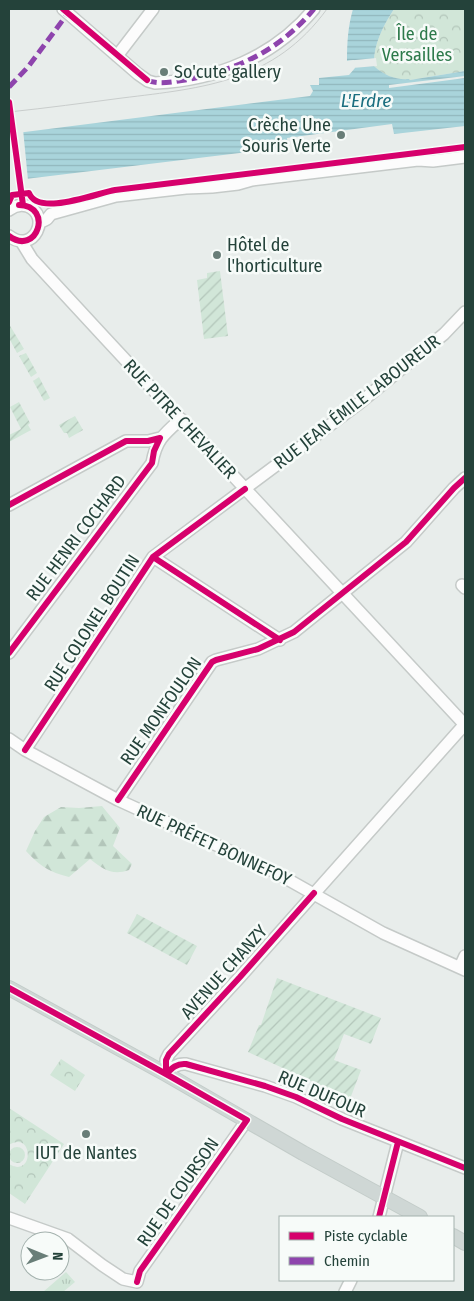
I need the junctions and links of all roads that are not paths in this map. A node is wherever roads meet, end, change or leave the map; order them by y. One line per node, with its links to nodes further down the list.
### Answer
1 (153, 9): 4 (street)
2 (314, 9): 4 (street)
3 (68, 10): 4 (street)
4 (117, 56)
5 (465, 157): 8 (street)
6 (33, 209): 7 (street); 8 (street); 9 (street)
7 (9, 210)
8 (51, 214): 9 (street)
9 (39, 223): 10 (street)
10 (13, 240): 12 (street, RUE PITRE CHEVALIER)
11 (465, 312): 15 (street, RUE JEAN ÉMILE LABOUREUR)
12 (181, 419): 13 (street, RUE HENRI COCHARD); 15 (street, RUE PITRE CHEVALIER)
13 (160, 438): 16 (street); 20 (street, RUE HENRI COCHARD)
14 (465, 478): 18 (street, RUE MONFOULON)
15 (245, 489): 17 (street, RUE COLONEL BOUTIN); 18 (street, RUE PITRE CHEVALIER)
16 (9, 505)
17 (153, 557): 19 (street); 23 (street, RUE COLONEL BOUTIN)
18 (342, 593): 19 (street, RUE MONFOULON); 21 (street, RUE PITRE CHEVALIER)
19 (280, 640): 24 (street, RUE MONFOULON)
20 (9, 653)
21 (465, 724): 25 (street, AVENUE CHANZY)
22 (9, 739): 23 (street, RUE PRÉFET BONNEFOY)
23 (25, 750): 24 (street, RUE PRÉFET BONNEFOY)
24 (118, 800): 25 (street, RUE PRÉFET BONNEFOY)
25 (314, 893): 27 (street, RUE PRÉFET BONNEFOY); 29 (street, AVENUE CHANZY)
26 (465, 956): 27 (street)
27 (462, 969)
28 (9, 988): 29 (main road)
29 (170, 1070): 30 (main road); 31 (street, RUE DUFOUR)
30 (247, 1120): 33 (main road); 36 (street, RUE DE COURSON)
31 (398, 1142): 32 (street, RUE DUFOUR); 33 (street)
32 (465, 1168)
33 (384, 1197): 34 (street); 35 (main road)
34 (378, 1216)
35 (418, 1216)
36 (9, 1218)
37 (454, 1237): 38 (main road)
38 (465, 1244)

